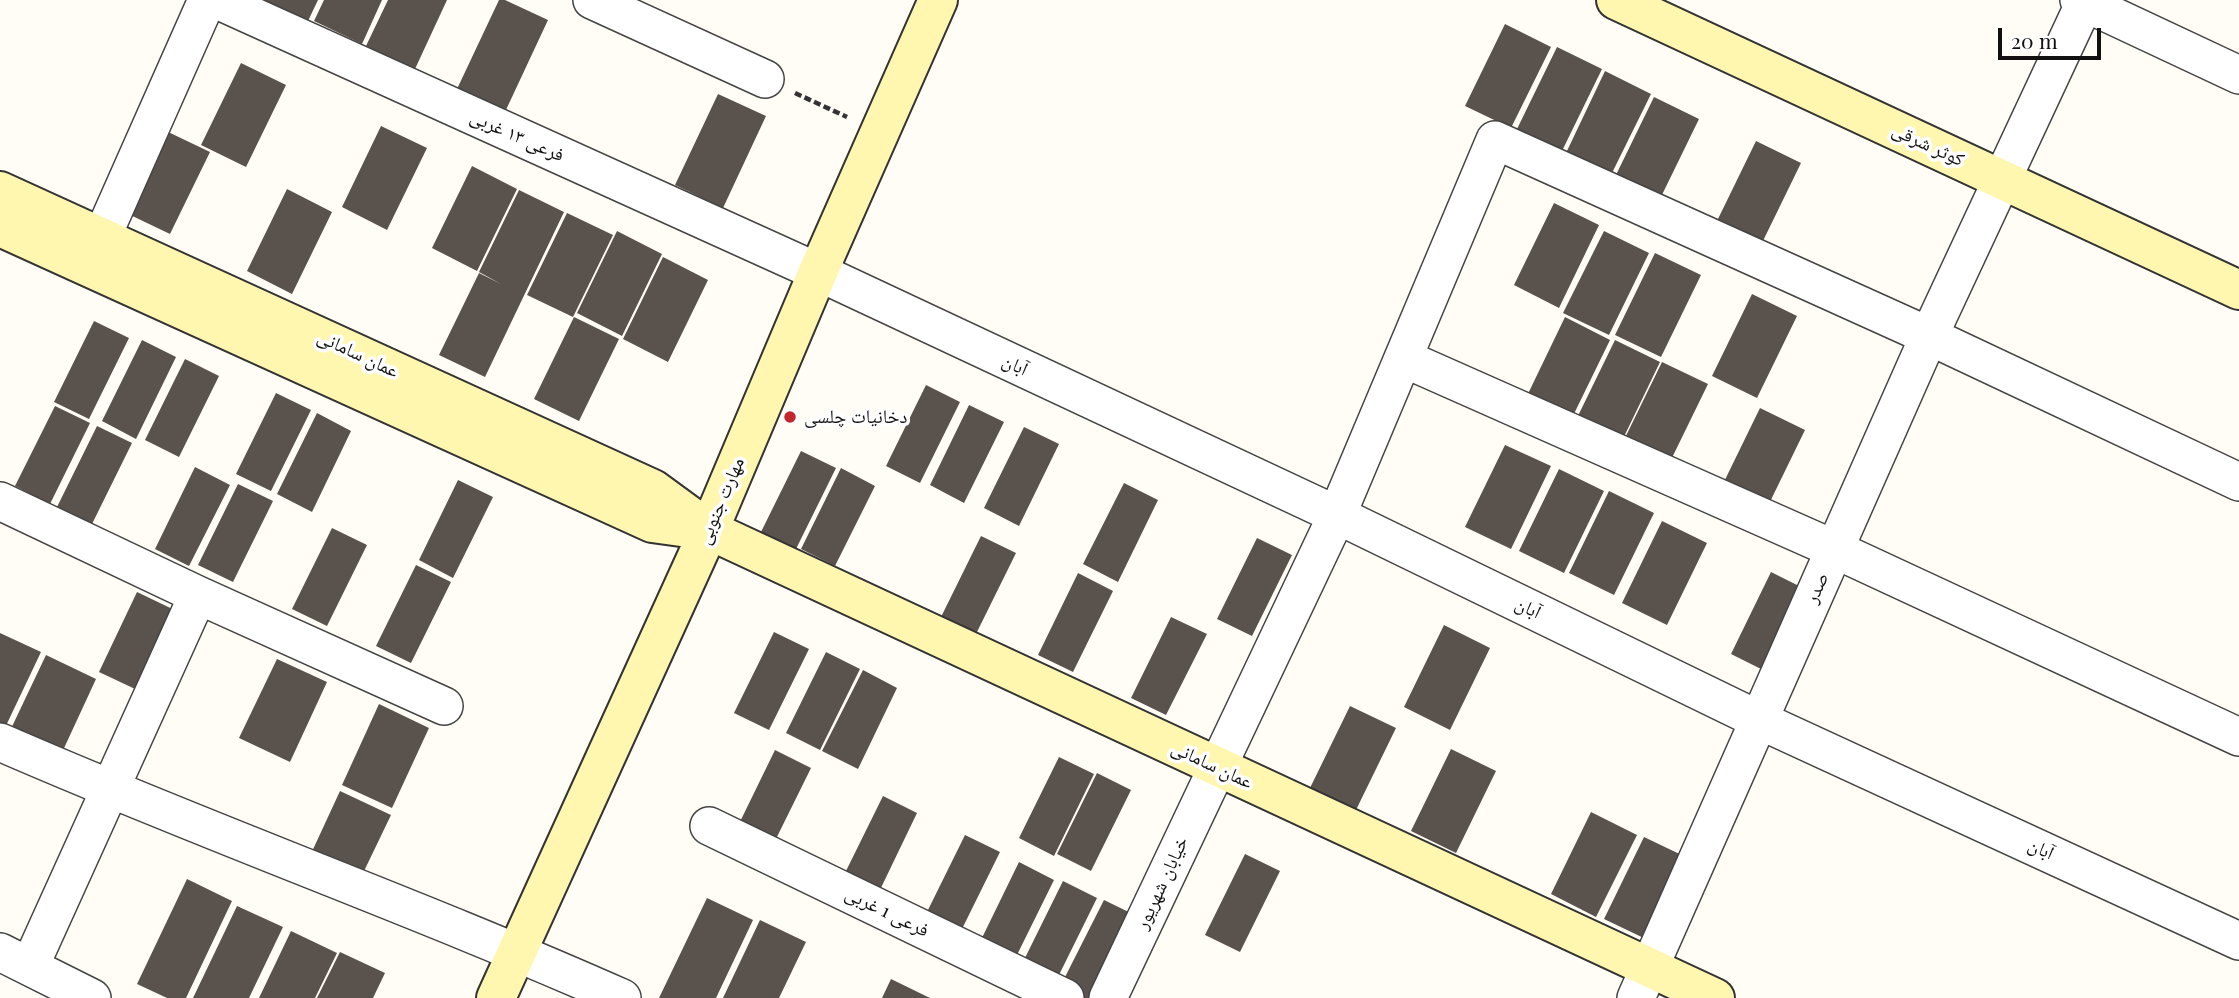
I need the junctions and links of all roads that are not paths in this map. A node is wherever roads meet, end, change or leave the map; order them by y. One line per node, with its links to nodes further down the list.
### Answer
1 (207, 0): 12 (street)
2 (217, 0): 13 (street, فرعی ۱۳ غربی)
3 (592, 0): 8 (street)
4 (938, 0): 13 (street, مهارت جنوبی)
5 (1616, 0): 9 (street, کوثر شرقی)
6 (2082, 1): 7 (street); 9 (street, صدر)
7 (2239, 75)
8 (765, 79)
9 (2002, 180): 14 (street, کوثر شرقی); 15 (street, صدر)
10 (0, 191): 12 (street, عمان سامانی)
11 (0, 227): 12 (street, عمان سامانی)
12 (94, 252): 20 (street, عمان سامانی)
13 (818, 272): 19 (street, آبان); 20 (street, مهارت جنوبی)
14 (2239, 290)
15 (1929, 336): 16 (street, خیابان شهریور); 17 (street); 21 (street, صدر)
16 (1403, 358): 19 (street, خیابان شهریور); 21 (street)
17 (2239, 482)
18 (0, 501): 22 (street)
19 (1337, 515): 24 (street, آبان); 27 (street, خیابان شهریور)
20 (709, 530): 27 (street, عمان سامانی); 31 (street, مهارت جنوبی)
21 (1834, 549): 24 (street, صدر); 25 (street)
22 (198, 595): 23 (street); 28 (street)
23 (444, 706)
24 (1759, 720): 30 (street, آبان); 33 (street, صدر)
25 (2239, 737)
26 (0, 742): 28 (street)
27 (1217, 767): 33 (street, عمان سامانی); 38 (street, خیابان شهریور)
28 (108, 790): 31 (street); 32 (street)
29 (709, 826): 37 (street, فرعی 1 غربی)
30 (2239, 941)
31 (518, 951): 35 (street, مهارت جنوبی); 36 (street)
32 (15, 959): 34 (street)
33 (1643, 983): 39 (street, عمان سامانی)
34 (92, 998)
35 (496, 998)
36 (622, 998)
37 (1065, 998)
38 (1108, 998)
39 (1715, 998)

